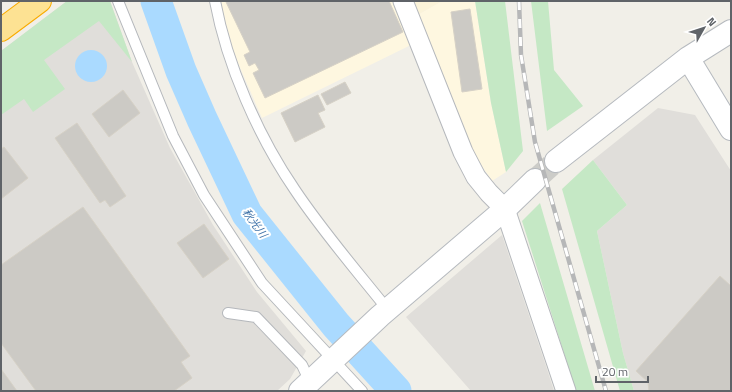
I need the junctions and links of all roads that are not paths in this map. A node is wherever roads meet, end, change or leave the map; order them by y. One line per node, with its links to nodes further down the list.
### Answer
1 (40, 1): 5 (highway)
2 (118, 1): 14 (lane)
3 (216, 1): 13 (lane)
4 (403, 1): 11 (street)
5 (1, 30)
6 (731, 31): 7 (street)
7 (688, 58): 8 (street); 9 (street)
8 (731, 129)
9 (556, 161)
10 (534, 180): 11 (street)
11 (505, 208): 13 (street); 17 (street)
12 (228, 313): 15 (lane)
13 (384, 313): 14 (street)
14 (335, 358): 15 (street); 16 (lane)
15 (308, 388)
16 (362, 391)
17 (566, 391)

